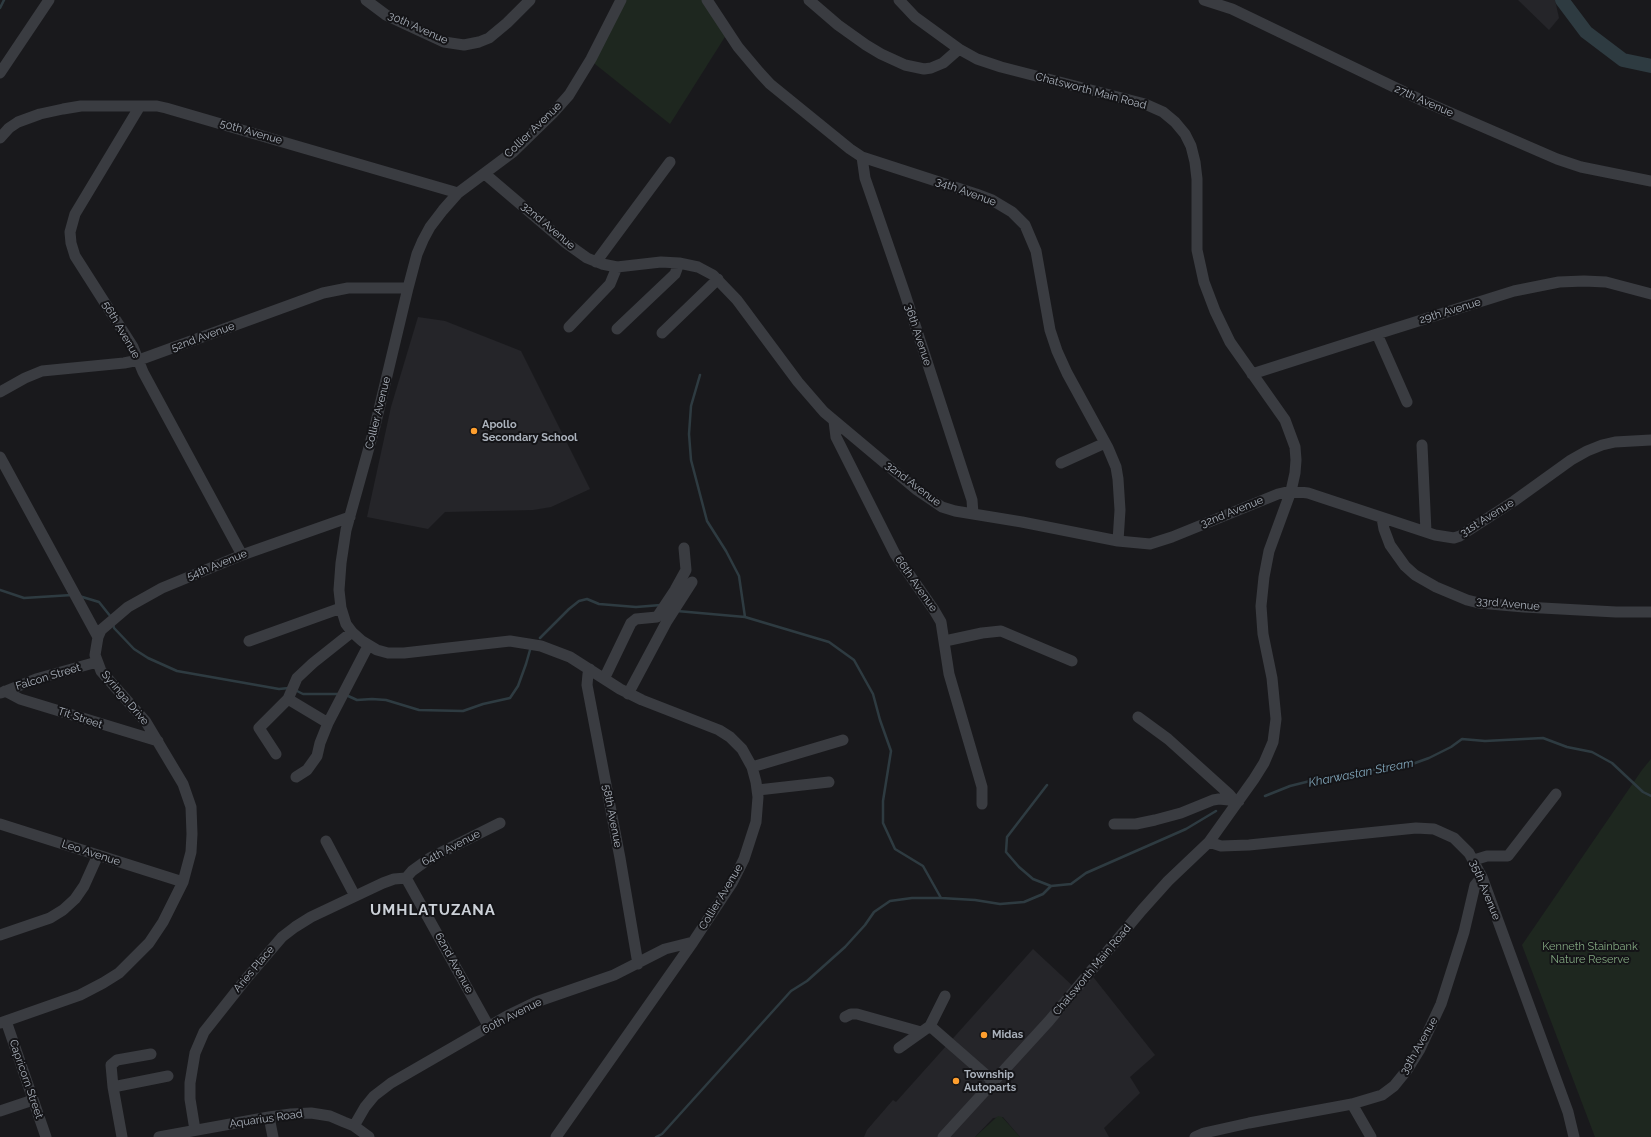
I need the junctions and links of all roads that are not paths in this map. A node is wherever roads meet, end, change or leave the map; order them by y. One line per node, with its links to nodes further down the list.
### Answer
1 (49, 0): 10 (street)
2 (366, 0): 3 (street, 30th Avenue)
3 (530, 0)
4 (621, 0): 15 (street, Collier Avenue)
5 (707, 0): 13 (street, 34th Avenue)
6 (809, 0): 9 (street)
7 (899, 0): 9 (street, Chatsworth Main Road)
8 (1204, 0): 16 (street, 27th Avenue)
9 (959, 49): 29 (street, Chatsworth Main Road)
10 (0, 73)
11 (140, 106): 12 (street, 50th Avenue); 17 (street, 50th Avenue); 28 (street, 56th Avenue)
12 (0, 138)
13 (862, 157): 34 (street, 34th Avenue); 39 (street, 36th Avenue)
14 (670, 162): 18 (street)
15 (485, 174): 17 (street, Collier Avenue); 18 (street, 32nd Avenue)
16 (1651, 181)
17 (458, 193): 22 (street, Collier Avenue)
18 (596, 262): 20 (street, 32nd Avenue)
19 (679, 263): 20 (street, 32nd Avenue); 21 (street, 32nd Avenue); 25 (street)
20 (617, 266): 24 (street)
21 (718, 279): 26 (street); 32 (street, 32nd Avenue)
22 (408, 288): 28 (street, 52nd Avenue); 40 (street, Collier Avenue)
23 (1651, 294): 27 (street, 29th Avenue)
24 (569, 327)
25 (617, 329)
26 (662, 333)
27 (1377, 334): 29 (street, 29th Avenue); 31 (street)
28 (139, 360): 30 (street, 52nd Avenue); 45 (street, 56th Avenue)
29 (1252, 374): 38 (street, Chatsworth Main Road)
30 (0, 392)
31 (1407, 402)
32 (834, 421): 39 (street, 32nd Avenue); 53 (street, 66th Avenue)
33 (1651, 440): 42 (street, 31st Avenue)
34 (1105, 443): 37 (street); 43 (street, 34th Avenue)
35 (1422, 446): 42 (street)
36 (0, 457): 51 (street)
37 (1061, 463)
38 (1291, 491): 41 (street, 31st Avenue); 43 (street, 32nd Avenue); 72 (street, Chatsworth Main Road)
39 (973, 514): 43 (street, 32nd Avenue)
40 (350, 517): 45 (street, 54th Avenue); 47 (street, Collier Avenue)
41 (1382, 518): 42 (street, 31st Avenue); 49 (street, 33rd Avenue)
42 (1426, 532)
43 (1118, 541)
44 (684, 548): 48 (street)
45 (242, 555): 51 (street, 54th Avenue)
46 (692, 582): 48 (street)
47 (341, 608): 50 (street, Collier Avenue); 52 (street)
48 (668, 609): 58 (street); 60 (street)
49 (1651, 612)
50 (352, 632): 54 (street, Collier Avenue); 61 (street)
51 (98, 637): 56 (street, Syringa Drive)
52 (249, 641)
53 (944, 641): 55 (street); 73 (street, 66th Avenue)
54 (368, 646): 57 (street, Collier Avenue); 63 (street)
55 (1072, 661)
56 (97, 662): 59 (street, Falcon Street); 65 (street, Syringa Drive)
57 (590, 669): 58 (street, Collier Avenue); 87 (street, 58th Avenue)
58 (604, 679): 60 (street, Collier Avenue)
59 (2, 692): 65 (street, Tit Street)
60 (628, 694): 67 (street, Collier Avenue)
61 (288, 699): 63 (street); 66 (street)
62 (1138, 717): 72 (street)
63 (328, 723): 68 (street)
64 (843, 740): 67 (street)
65 (158, 742): 83 (street, Syringa Drive)
66 (276, 754)
67 (752, 767): 70 (street, Collier Avenue)
68 (296, 777)
69 (830, 782): 70 (street)
70 (758, 790): 86 (street, Collier Avenue)
71 (1556, 794): 80 (street)
72 (1236, 801): 76 (street); 78 (street, Chatsworth Main Road)
73 (982, 804)
74 (500, 823): 82 (street, 64th Avenue)
75 (0, 824): 79 (street, Leo Avenue)
76 (1114, 824)
77 (326, 841): 84 (street)
78 (1209, 842): 80 (street, 35th Avenue); 96 (street, Chatsworth Main Road)
79 (98, 855): 83 (street, Leo Avenue); 85 (street)
80 (1474, 860): 81 (street, 35th Avenue)
81 (1482, 877): 99 (street, 39th Avenue); 113 (street, 35th Avenue)
82 (406, 878): 84 (street, Aries Place); 91 (street, 62nd Avenue)
83 (182, 882): 90 (street, Syringa Drive)
84 (355, 896): 103 (street, Aries Place)
85 (0, 936)
86 (692, 942): 87 (street, 60th Avenue); 109 (street, Collier Avenue)
87 (638, 964): 91 (street, 60th Avenue)
88 (945, 996): 92 (street)
89 (845, 1017): 92 (street)
90 (3, 1022): 98 (street, Capricorn Street)
91 (489, 1027): 102 (street, 60th Avenue)
92 (925, 1029): 93 (street); 96 (street)
93 (898, 1048)
94 (151, 1054): 97 (street)
95 (168, 1076): 97 (street)
96 (994, 1082): 110 (street, Chatsworth Main Road)
97 (113, 1087): 105 (street)
98 (33, 1100): 100 (street); 104 (street, Capricorn Street)
99 (1352, 1104): 111 (street, 39th Avenue); 112 (street)
100 (0, 1111)
101 (269, 1117): 102 (street, Aquarius Road); 103 (street, Aquarius Road); 107 (street)
102 (354, 1126): 108 (street, Aquarius Road)
103 (195, 1130): 106 (street, Aquarius Road)
104 (46, 1137)
105 (122, 1137)
106 (159, 1137)
107 (273, 1137)
108 (369, 1137)
109 (556, 1137)
110 (943, 1137)
111 (1195, 1137)
112 (1371, 1137)
113 (1574, 1137)

